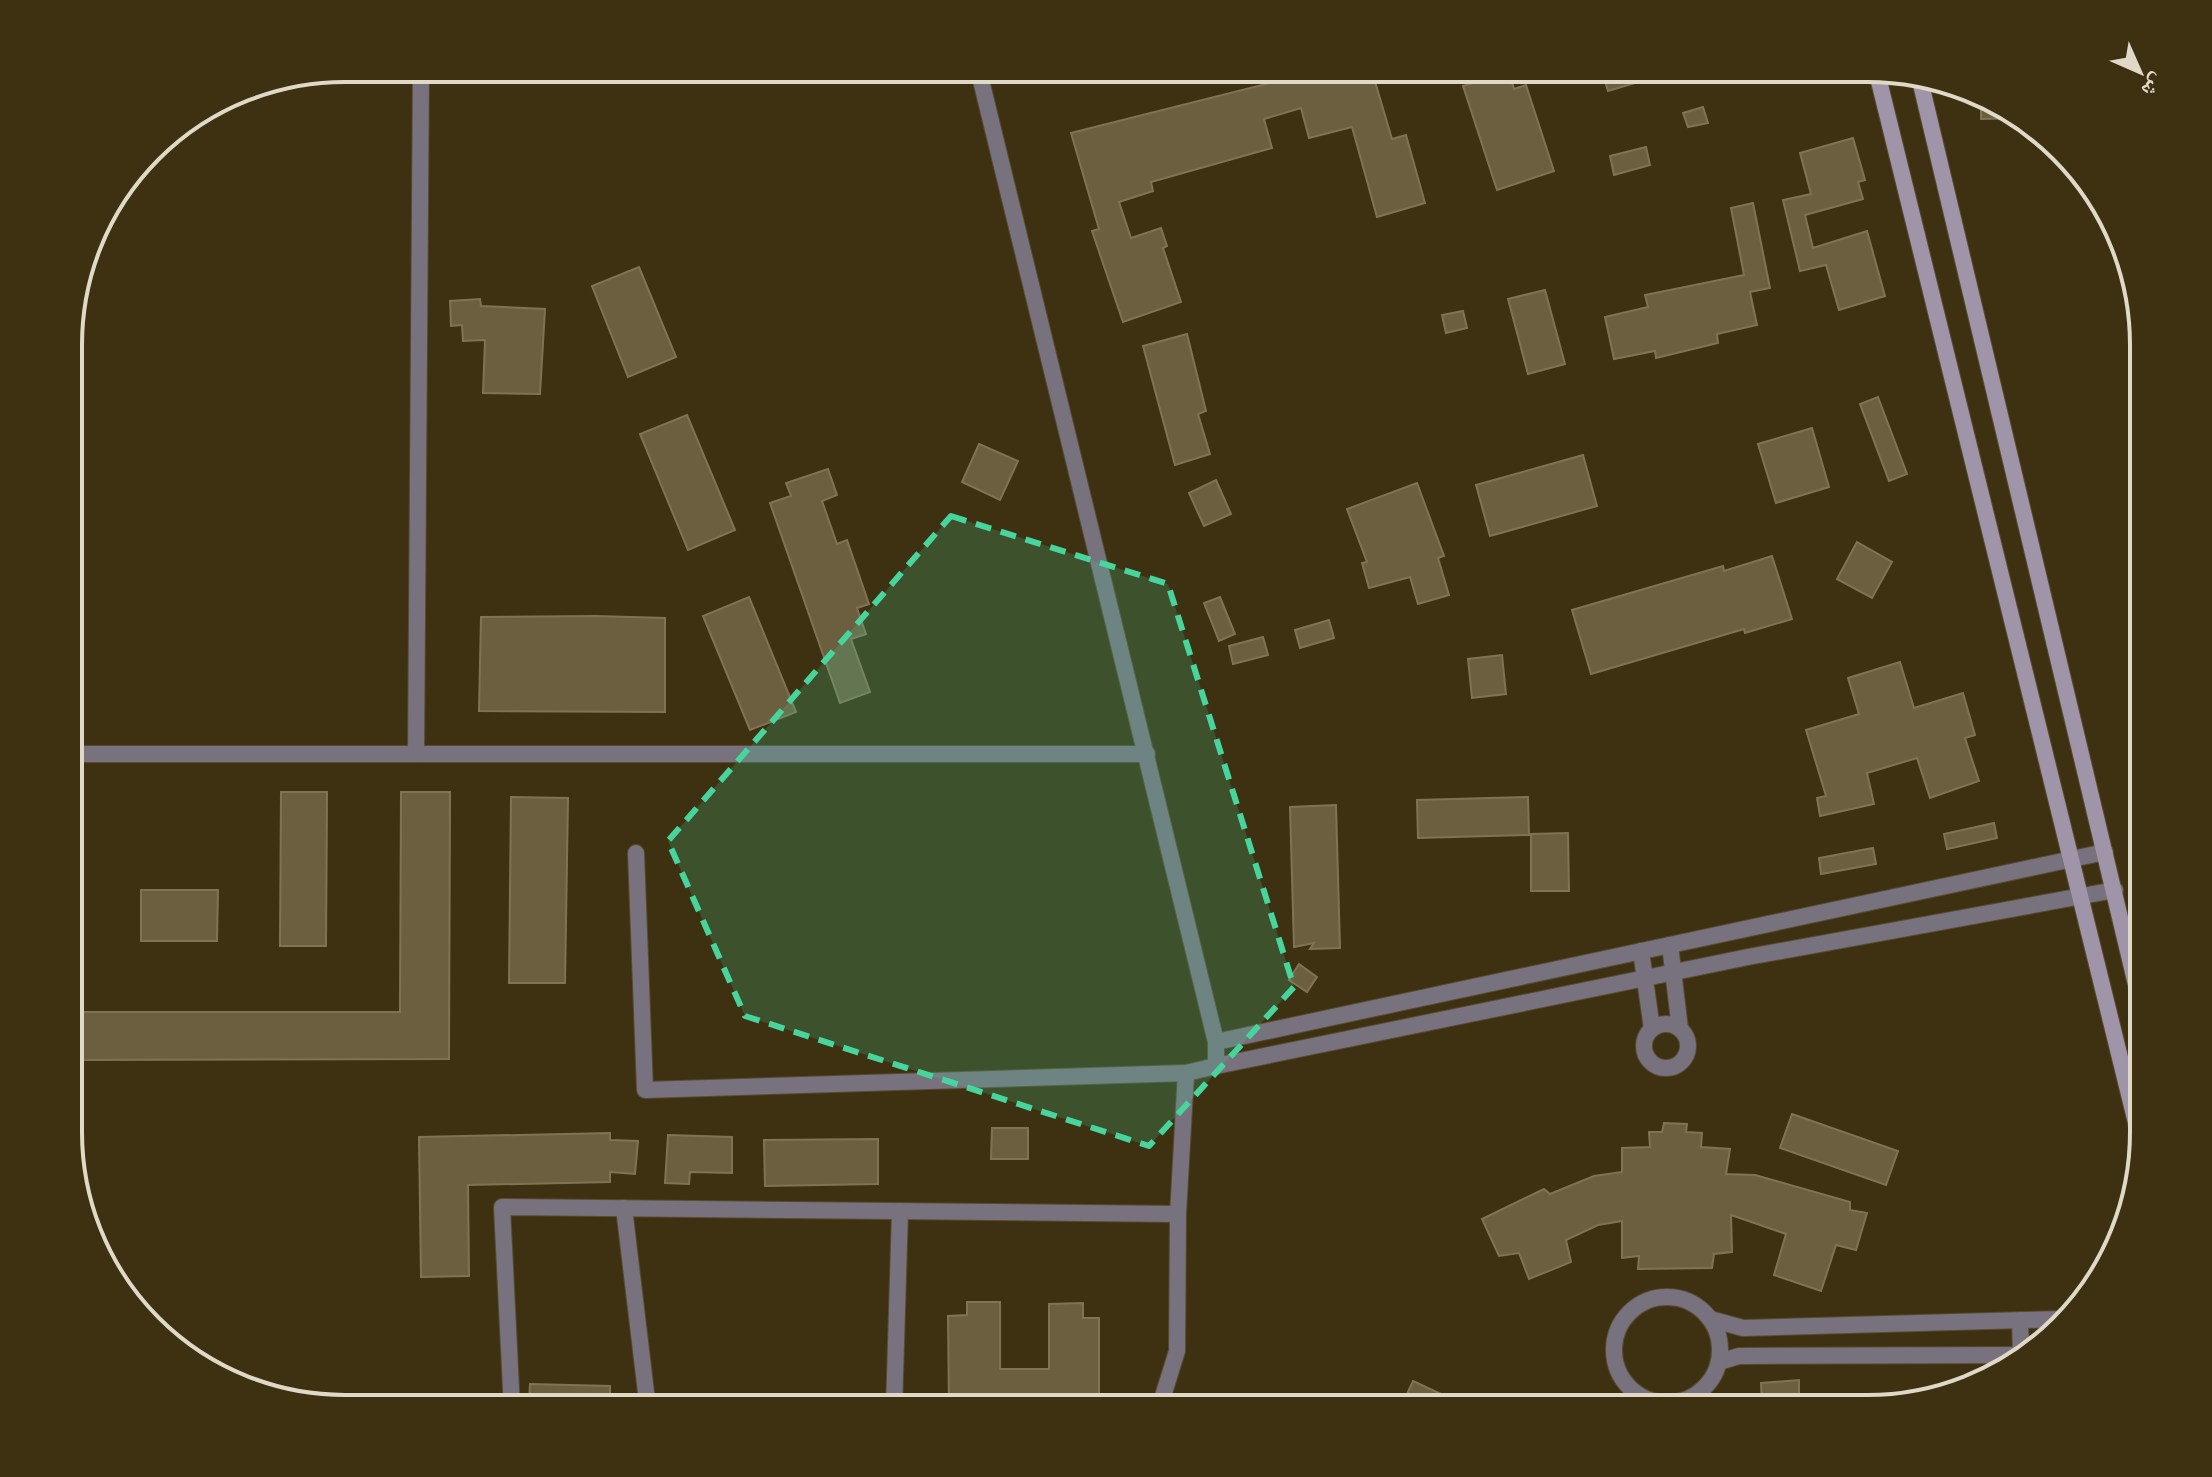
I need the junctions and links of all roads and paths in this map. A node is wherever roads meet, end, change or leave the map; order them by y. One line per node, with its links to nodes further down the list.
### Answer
1 (421, 82): 6 (street)
2 (981, 82): 7 (street)
3 (1879, 83): 10 (street)
4 (1922, 88): 8 (street)
5 (82, 754): 6 (street)
6 (416, 754): 7 (street)
7 (1147, 754): 20 (street)
8 (2105, 852): 10 (street); 11 (street)
9 (636, 853): 22 (street)
10 (2069, 860): 12 (street); 13 (street)
11 (2115, 890): 12 (street); 15 (street)
12 (2078, 897): 16 (street); 23 (street)
13 (1670, 945): 14 (street); 16 (street)
14 (1641, 951): 17 (street); 20 (street)
15 (2129, 952)
16 (1672, 973): 17 (street); 19 (street)
17 (1647, 977): 18 (street); 21 (street)
18 (1652, 1029): 19 (street); 19 (street)
19 (1680, 1029)
20 (1216, 1042): 21 (street)
21 (1216, 1066): 22 (street)
22 (1186, 1073): 26 (street)
23 (2129, 1096)
24 (624, 1208): 25 (street); 38 (street); 39 (street)
25 (900, 1211): 26 (street); 40 (street)
26 (1178, 1214): 35 (street)
27 (1710, 1319): 30 (street); 34 (street); 36 (street)
28 (2052, 1319): 29 (street)
29 (2020, 1320): 30 (street); 31 (street)
30 (1865, 1325): 32 (street)
31 (2021, 1345)
32 (1863, 1355): 33 (street); 34 (street)
33 (2006, 1355)
34 (1719, 1362): 37 (street)
35 (1164, 1394)
36 (1637, 1394)
37 (1695, 1394)
38 (511, 1395)
39 (646, 1395)
40 (894, 1395)

